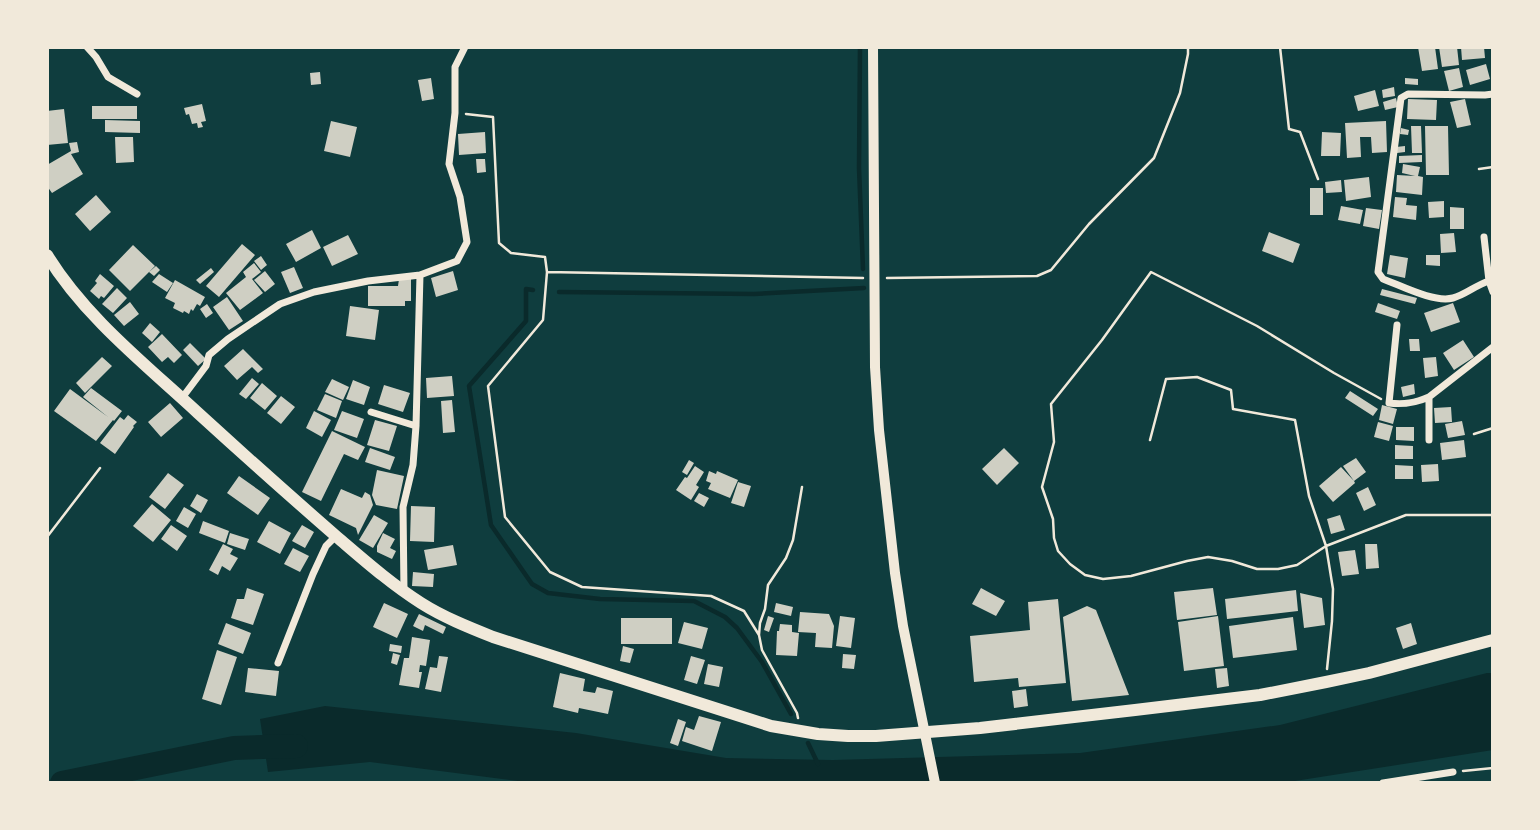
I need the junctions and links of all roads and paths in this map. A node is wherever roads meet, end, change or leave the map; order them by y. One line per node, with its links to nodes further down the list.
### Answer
1 (87, 47): 7 (street)
2 (465, 47): 8 (street)
3 (873, 47): 16 (street)
4 (1188, 47): 16 (path)
5 (1280, 47): 11 (path)
6 (1493, 93): 17 (street)
7 (137, 94)
8 (455, 113): 14 (path); 15 (street)
9 (1493, 167): 10 (path)
10 (1479, 169)
11 (1318, 179)
12 (1484, 237): 17 (street)
13 (47, 255): 22 (main road)
14 (547, 272): 16 (path); 37 (path)
15 (420, 275): 22 (street); 25 (street)
16 (875, 278): 42 (street)
17 (1489, 281): 18 (street)
18 (1493, 292)
19 (1397, 324): 23 (street)
20 (1493, 347): 21 (street)
21 (1429, 397): 23 (street); 29 (street)
22 (182, 398): 33 (main road)
23 (1390, 403): 35 (path)
24 (370, 412): 25 (street)
25 (416, 426): 36 (street)
26 (1493, 428): 27 (path)
27 (1474, 434)
28 (1150, 440): 35 (path)
29 (1429, 440)
30 (100, 468): 34 (path)
31 (802, 486): 37 (path)
32 (1493, 515): 35 (path)
33 (336, 536): 36 (main road); 39 (street)
34 (47, 537)
35 (1326, 546): 40 (path)
36 (404, 591): 41 (main road)
37 (759, 635): 41 (path)
38 (1493, 640): 40 (main road)
39 (278, 663)
40 (1326, 682): 42 (main road)
41 (801, 732): 42 (main road)
42 (925, 732): 45 (street)
43 (1493, 768): 44 (path)
44 (1453, 772): 46 (street)
45 (935, 783)
46 (1383, 783)

